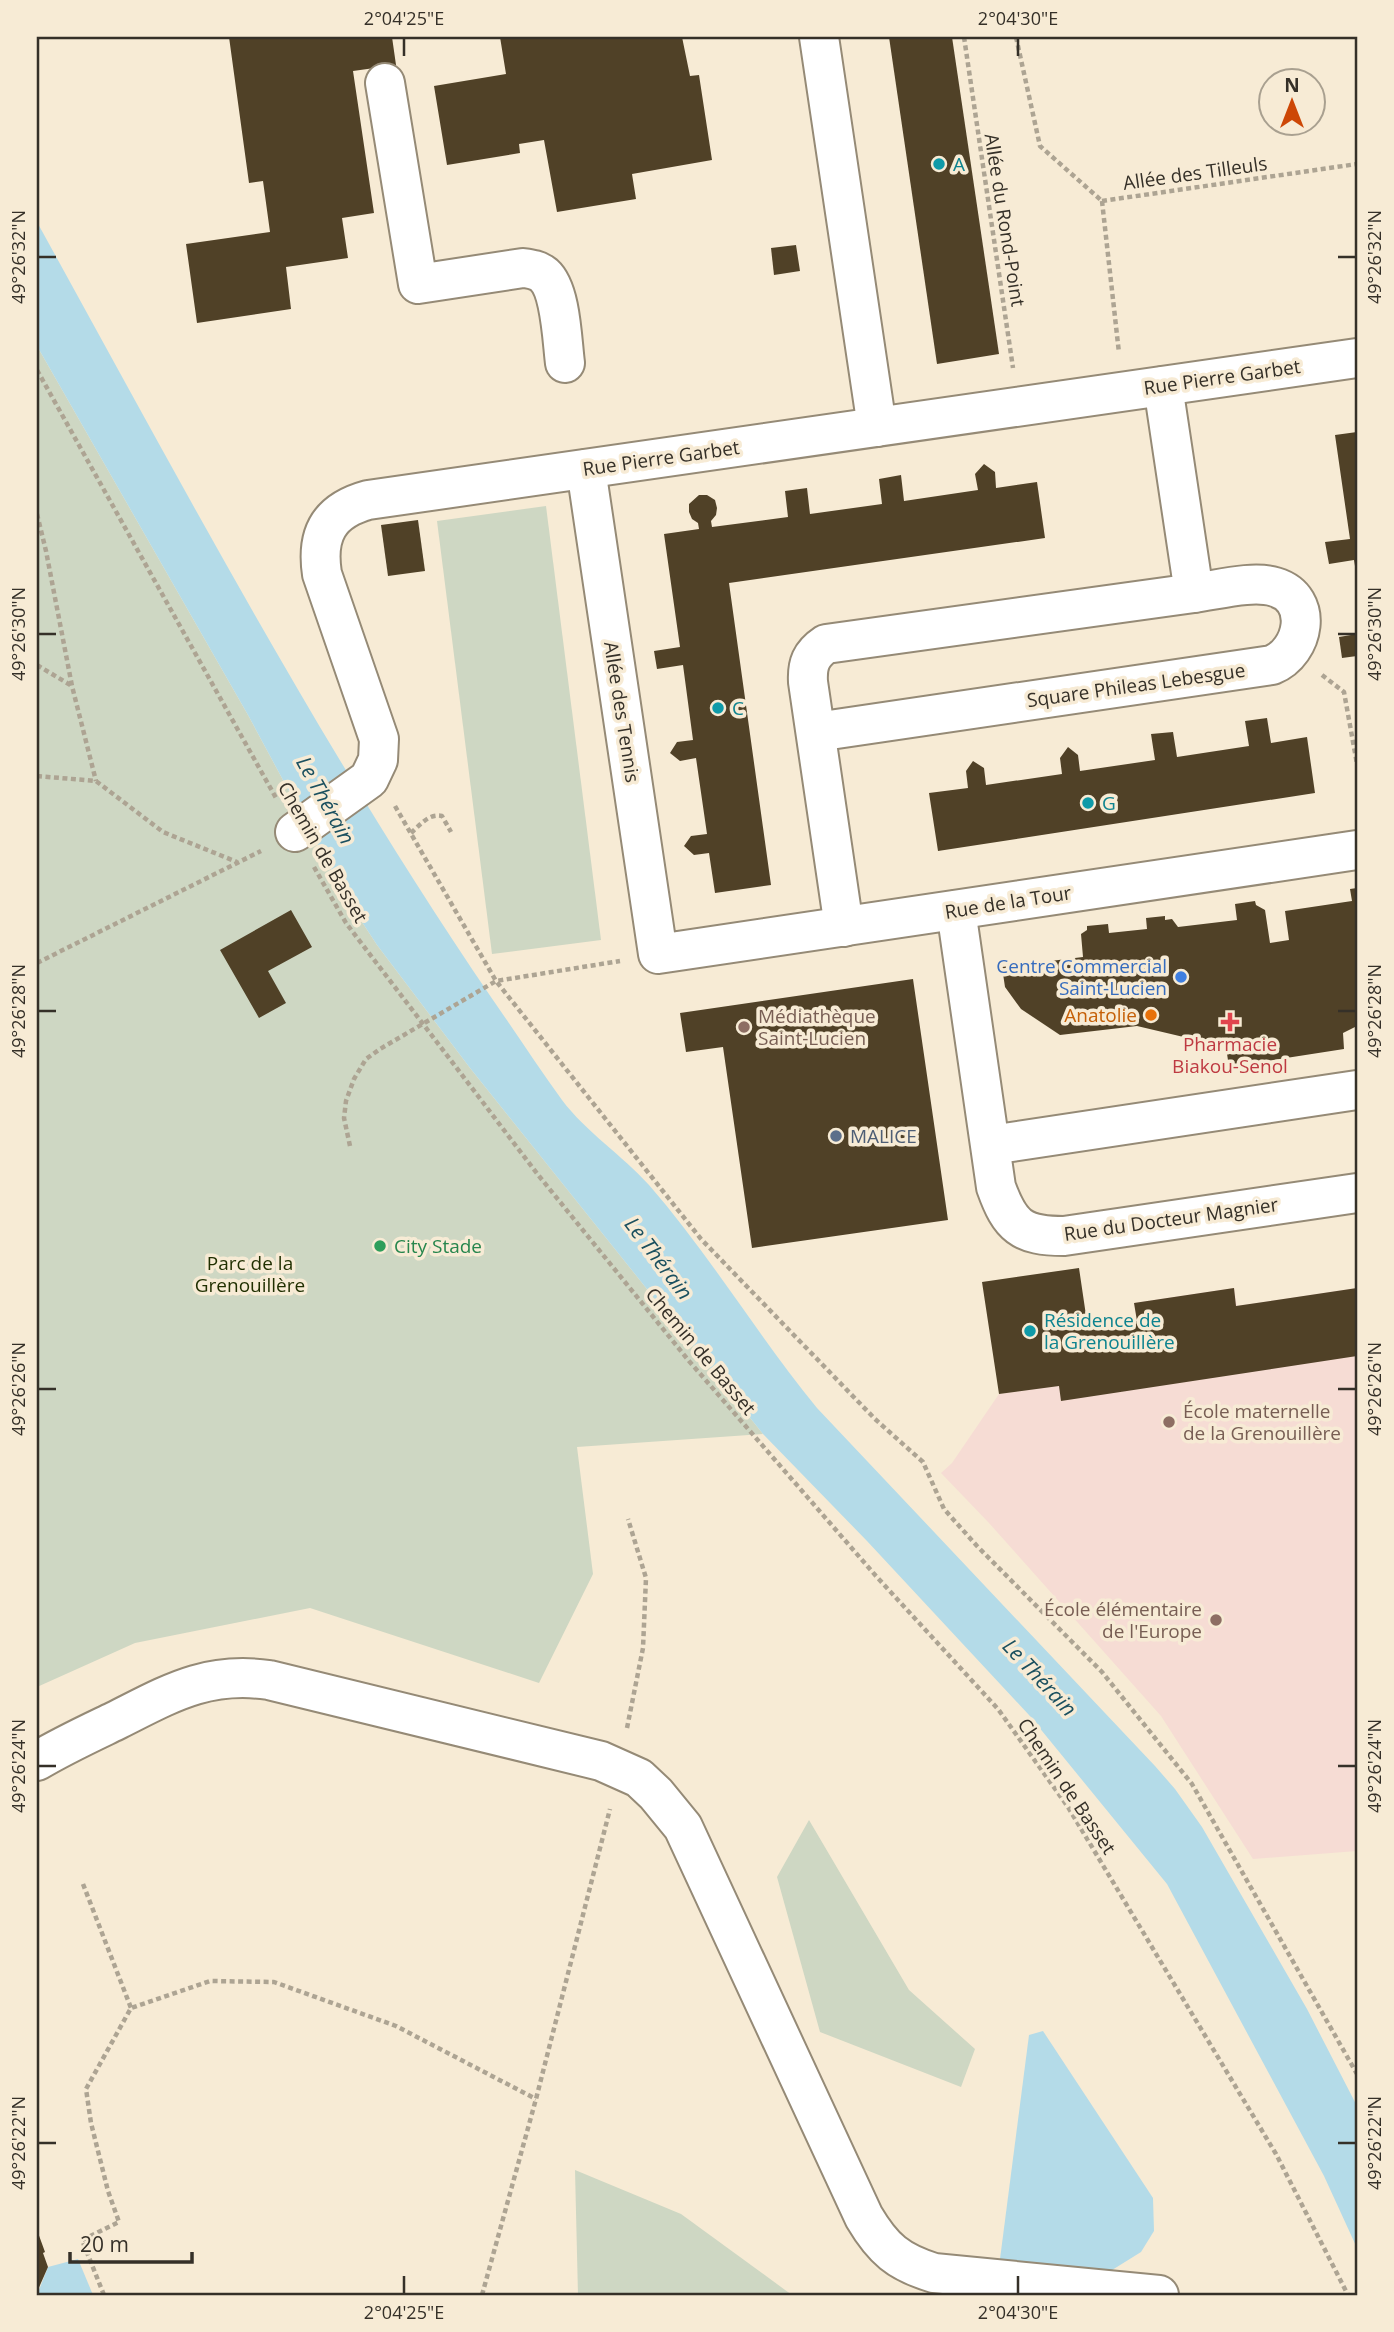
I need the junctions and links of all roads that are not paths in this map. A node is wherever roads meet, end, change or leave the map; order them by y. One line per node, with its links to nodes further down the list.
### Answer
1 (820, 37): 6 (street)
2 (385, 83): 4 (street)
3 (1357, 358): 5 (street, Rue Pierre Garbet)
4 (565, 363)
5 (1163, 386): 6 (street, Rue Pierre Garbet); 8 (street)
6 (877, 427): 7 (street, Rue Pierre Garbet)
7 (586, 469): 10 (street, Rue Pierre Garbet); 14 (street, Allée des Tennis)
8 (1194, 593): 9 (street); 9 (street, Square Phileas Lebesgue)
9 (816, 732): 13 (street)
10 (295, 832)
11 (1357, 850): 12 (street, Rue de la Tour)
12 (956, 910): 13 (street, Rue de la Tour); 16 (street, Rue du Docteur Magnier)
13 (844, 927): 14 (street, Rue de la Tour)
14 (659, 954)
15 (1357, 1090): 16 (street)
16 (991, 1144): 17 (street, Rue du Docteur Magnier)
17 (1357, 1193)
18 (37, 1761): 19 (street)
19 (1159, 2295)

